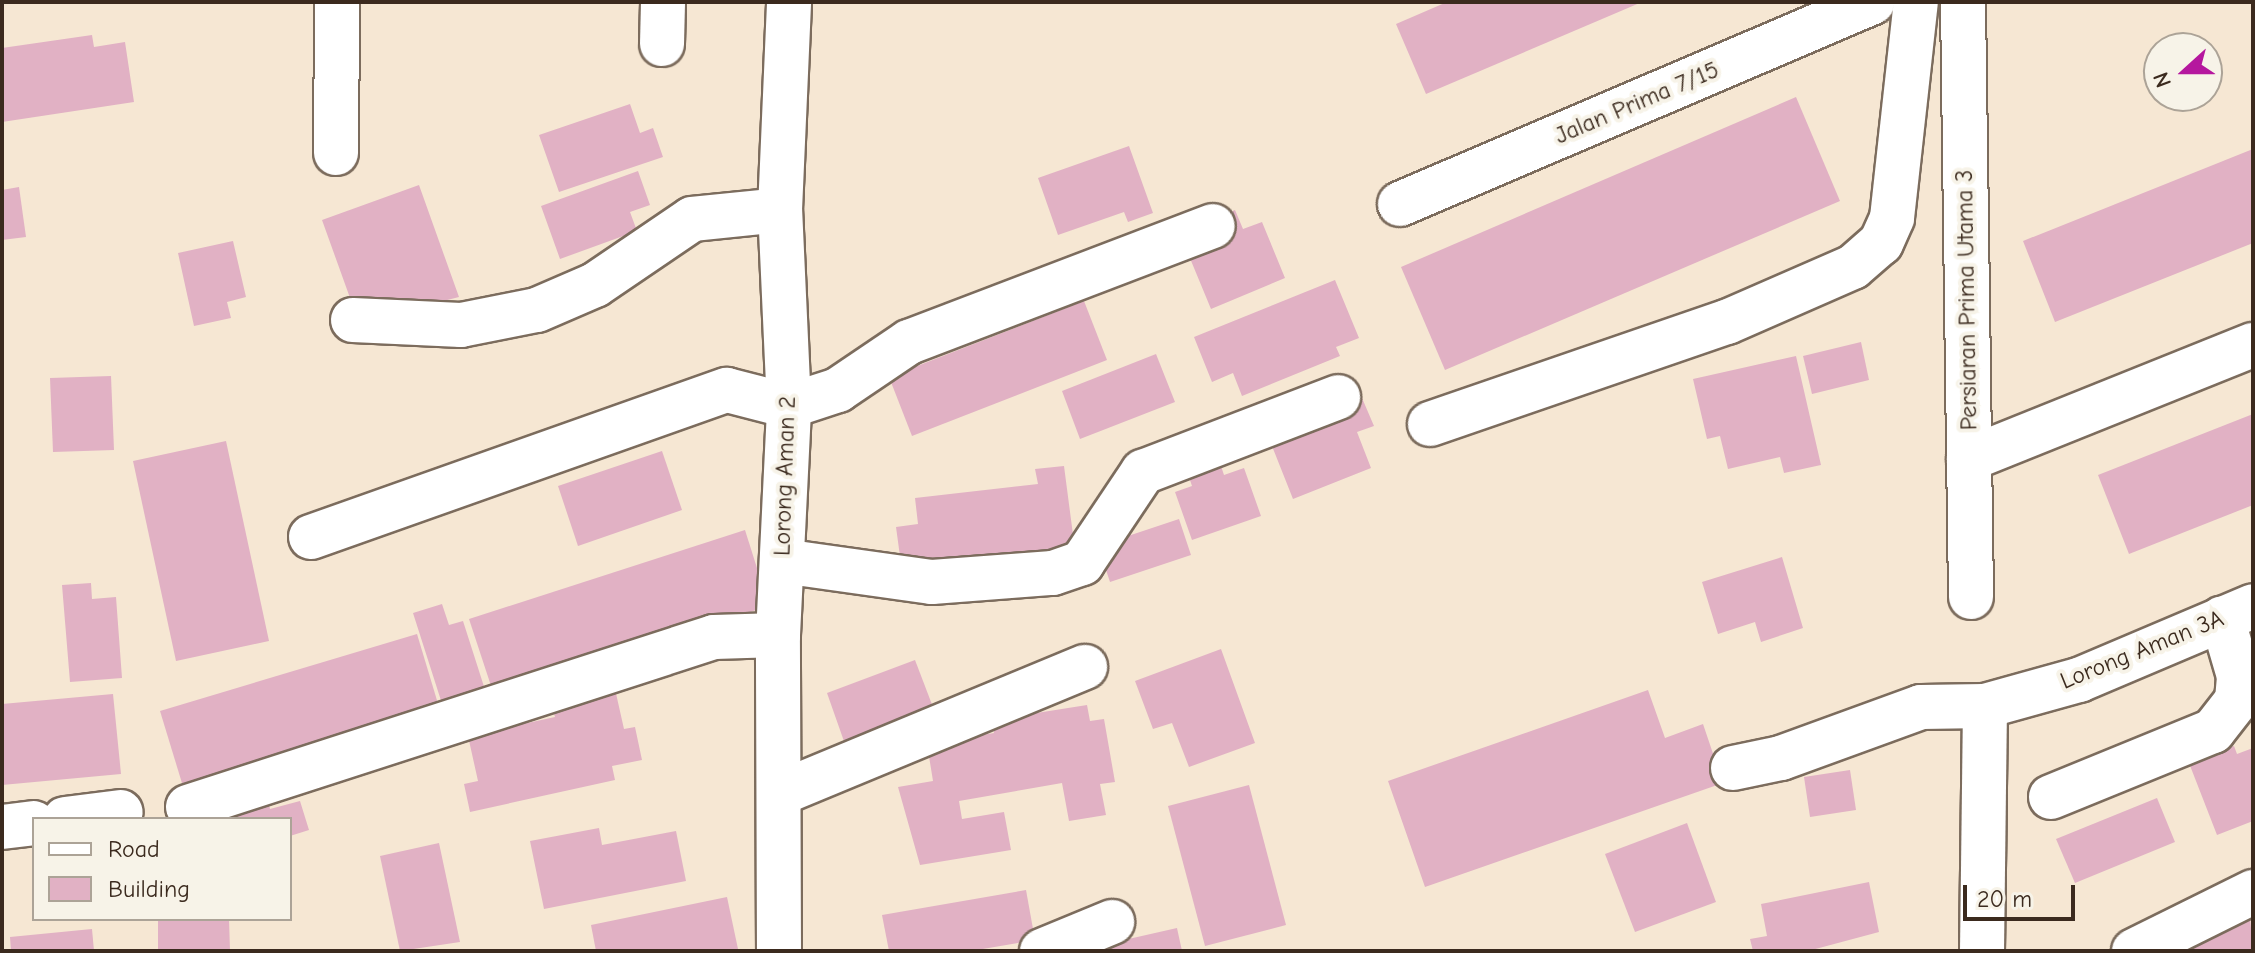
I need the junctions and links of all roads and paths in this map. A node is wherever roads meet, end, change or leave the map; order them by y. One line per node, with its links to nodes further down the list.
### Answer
1 (337, 2): 6 (street)
2 (789, 2): 8 (street, Lorong Aman 2)
3 (1873, 2): 7 (street, Jalan Prima 7/15)
4 (1916, 2): 14 (street)
5 (1963, 2): 15 (street, Persiaran Prima Utama 3)
6 (336, 153)
7 (1400, 204)
8 (780, 210): 10 (street); 13 (street, Lorong Aman 2)
9 (1213, 226): 13 (street)
10 (353, 320)
11 (2253, 345): 15 (street)
12 (1338, 397): 17 (street)
13 (789, 406): 16 (street); 17 (street, Lorong Aman 2)
14 (1430, 424)
15 (1969, 459): 18 (street, Persiaran Prima Utama 3)
16 (311, 537)
17 (782, 561): 20 (street, Lorong Aman 2)
18 (1971, 597)
19 (2237, 612): 22 (street, Lorong Aman 3A); 25 (street)
20 (778, 635): 24 (street, Lorong Aman 2); 26 (street)
21 (1085, 667): 24 (street)
22 (1985, 706): 23 (street, Lorong Aman 3A); 35 (street)
23 (1733, 768)
24 (783, 792): 33 (street, Lorong Aman 2)
25 (2051, 797)
26 (188, 807)
27 (121, 812): 28 (street)
28 (81, 817)
29 (32, 823): 30 (street)
30 (2, 827)
31 (2253, 892): 36 (street)
32 (1112, 922): 34 (street)
33 (779, 951)
34 (1042, 951)
35 (1982, 951)
36 (2134, 951)

